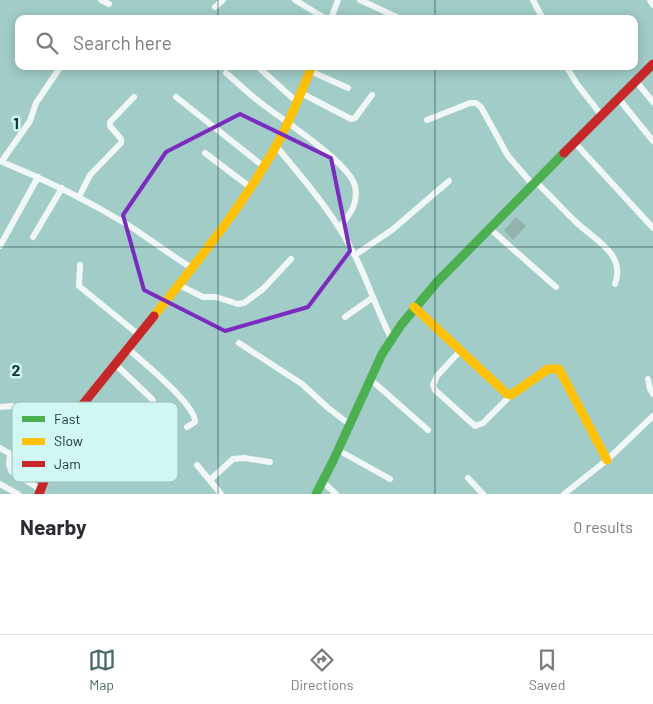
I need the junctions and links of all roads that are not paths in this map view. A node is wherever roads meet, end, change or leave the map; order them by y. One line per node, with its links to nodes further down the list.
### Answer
1 (101, 0): 8 (street)
2 (223, 0): 10 (street)
3 (295, 0): 11 (street)
4 (338, 0): 12 (street)
5 (360, 0): 13 (street)
6 (533, 0): 14 (street)
7 (650, 0): 9 (street)
8 (109, 4)
9 (653, 6)
10 (216, 7)
11 (319, 15)
12 (333, 15)
13 (392, 15)
14 (542, 15)
15 (653, 64): 22 (street)
16 (59, 70): 38 (street)
17 (261, 70): 29 (street)
18 (311, 70): 24 (street)
19 (313, 70): 23 (street)
20 (568, 70): 31 (street)
21 (226, 73): 33 (street)
22 (636, 81): 28 (street); 30 (street)
23 (348, 88)
24 (301, 93): 25 (street); 29 (street)
25 (372, 95)
26 (134, 97): 45 (street)
27 (176, 97): 39 (street)
28 (619, 99): 31 (street); 34 (street)
29 (297, 102): 33 (street)
30 (653, 102)
31 (602, 116): 35 (street)
32 (427, 120): 42 (street)
33 (287, 123): 36 (street); 46 (street)
34 (653, 141)
35 (575, 143): 42 (street); 48 (street)
36 (276, 146): 39 (street); 46 (street)
37 (205, 153): 43 (street)
38 (1, 161): 40 (street)
39 (263, 166): 43 (street)
40 (38, 177): 44 (street); 50 (street)
41 (449, 181): 51 (street)
42 (534, 183): 47 (street); 55 (street)
43 (250, 187): 54 (street)
44 (62, 188): 45 (street); 49 (street)
45 (79, 197): 54 (street)
46 (340, 227): 51 (street)
47 (489, 228): 57 (street); 59 (street)
48 (653, 228)
49 (33, 237)
50 (0, 246)
51 (355, 255): 58 (street)
52 (291, 259): 56 (street)
53 (80, 265): 61 (street)
54 (192, 268): 56 (street)
55 (615, 284)
56 (180, 285): 61 (street)
57 (556, 287)
58 (372, 298): 60 (street); 62 (street)
59 (414, 307): 62 (street); 65 (street)
60 (345, 317)
61 (139, 335): 64 (street)
62 (391, 338): 67 (street)
63 (239, 343): 74 (street)
64 (128, 349): 66 (street); 75 (street)
65 (460, 351): 70 (street); 70 (street)
66 (115, 364): 71 (street); 72 (street)
67 (370, 379): 74 (street); 76 (street)
68 (648, 379): 69 (street)
69 (653, 394)
70 (511, 395): 80 (street)
71 (85, 402)
72 (152, 402)
73 (653, 416): 80 (street)
74 (349, 424): 78 (street)
75 (187, 427)
76 (428, 430)
77 (0, 448): 79 (street)
78 (338, 450): 85 (street); 88 (street)
79 (10, 454): 83 (street)
80 (607, 460): 96 (street)
81 (270, 462): 86 (street)
82 (197, 465): 86 (street)
83 (12, 472)
84 (468, 478): 95 (street)
85 (390, 479)
86 (210, 480): 92 (street)
87 (26, 482): 90 (street)
88 (323, 482): 93 (street); 94 (street)
89 (0, 484): 91 (street)
90 (39, 492)
91 (18, 494)
92 (221, 494)
93 (316, 494)
94 (336, 494)
95 (483, 494)
96 (564, 494)

